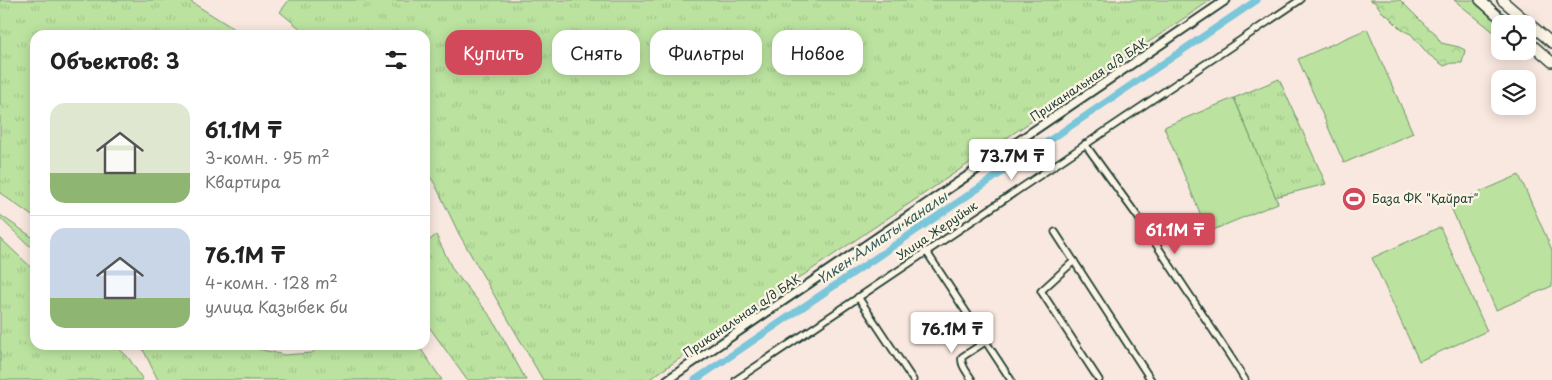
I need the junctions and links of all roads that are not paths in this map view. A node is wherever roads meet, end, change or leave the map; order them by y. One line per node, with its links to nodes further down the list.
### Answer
1 (1226, 0): 15 (street, Приканальная а/д БАК)
2 (1300, 0): 9 (street, Улица Жеруйык)
3 (1480, 0): 5 (main road)
4 (1502, 0): 6 (main road)
5 (1497, 15)
6 (1552, 43)
7 (1536, 48): 8 (main road)
8 (1552, 62)
9 (1085, 144): 11 (street, Улица Жеруйык); 22 (street)
10 (1055, 232): 12 (street)
11 (926, 251): 13 (street, Улица Жеруйык); 14 (street)
12 (1074, 261): 20 (street); 21 (street)
13 (858, 297): 16 (street, Улица Жеруйык); 17 (street)
14 (985, 342): 18 (street); 19 (street)
15 (667, 380)
16 (736, 380)
17 (913, 380)
18 (972, 380)
19 (1011, 380)
20 (1099, 380)
21 (1150, 380)
22 (1245, 380)

